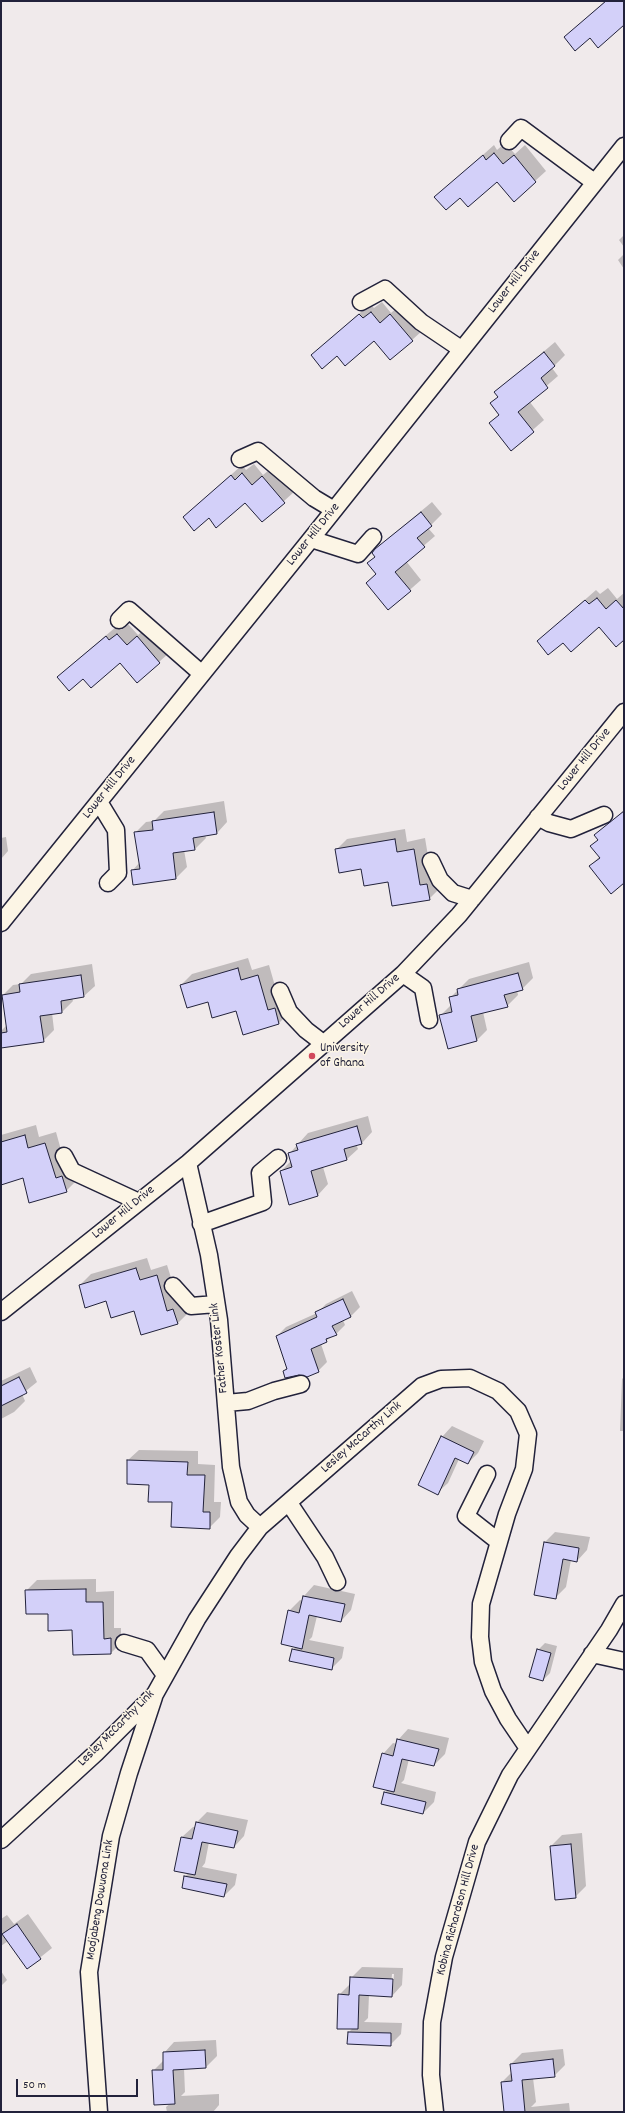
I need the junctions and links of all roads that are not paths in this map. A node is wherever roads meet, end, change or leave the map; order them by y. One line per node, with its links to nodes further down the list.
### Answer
1 (509, 140): 3 (street)
2 (624, 146): 3 (street, Lower Hill Drive)
3 (594, 182): 5 (street, Lower Hill Drive)
4 (361, 302): 5 (street)
5 (461, 349): 7 (street, Lower Hill Drive)
6 (240, 459): 7 (street)
7 (334, 510): 9 (street, Lower Hill Drive)
8 (372, 537): 9 (street)
9 (311, 539): 11 (street, Lower Hill Drive)
10 (119, 620): 11 (street)
11 (202, 674): 13 (street, Lower Hill Drive)
12 (624, 712): 15 (street, Lower Hill Drive)
13 (99, 802): 17 (street); 19 (street, Lower Hill Drive)
14 (604, 815): 15 (street)
15 (538, 817): 18 (street, Lower Hill Drive)
16 (431, 861): 18 (street)
17 (108, 883)
18 (472, 899): 20 (street, Lower Hill Drive)
19 (1, 923)
20 (403, 974): 22 (street); 23 (street, Lower Hill Drive)
21 (280, 991): 23 (street)
22 (429, 1020)
23 (324, 1043): 26 (street, Lower Hill Drive)
24 (64, 1156): 27 (street)
25 (278, 1158): 28 (street)
26 (188, 1163): 27 (street, Lower Hill Drive); 28 (street, Father Koster Link)
27 (139, 1202): 31 (street, Lower Hill Drive)
28 (202, 1224): 30 (street, Father Koster Link)
29 (173, 1286): 30 (street)
30 (216, 1304): 33 (street, Father Koster Link)
31 (1, 1312)
32 (301, 1384): 33 (street)
33 (226, 1403): 36 (street, Father Koster Link)
34 (487, 1474): 37 (street)
35 (289, 1503): 36 (street, Lesley McCarthy Link); 37 (street, Lesley McCarthy Link); 38 (street)
36 (260, 1527): 43 (street, Lesley McCarthy Link)
37 (499, 1542): 45 (street, Lesley McCarthy Link)
38 (337, 1582)
39 (624, 1604): 41 (street, Kobina Richardson Hill Drive)
40 (124, 1643): 43 (street)
41 (592, 1654): 42 (street); 45 (street, Kobina Richardson Hill Drive)
42 (624, 1661)
43 (165, 1675): 44 (street, Lesley McCarthy Link)
44 (155, 1694): 46 (street, Lesley McCarthy Link); 47 (street, Modjabeng Dowuona Link)
45 (527, 1747): 48 (street, Kobina Richardson Hill Drive)
46 (2, 1837)
47 (98, 2112)
48 (435, 2112)

